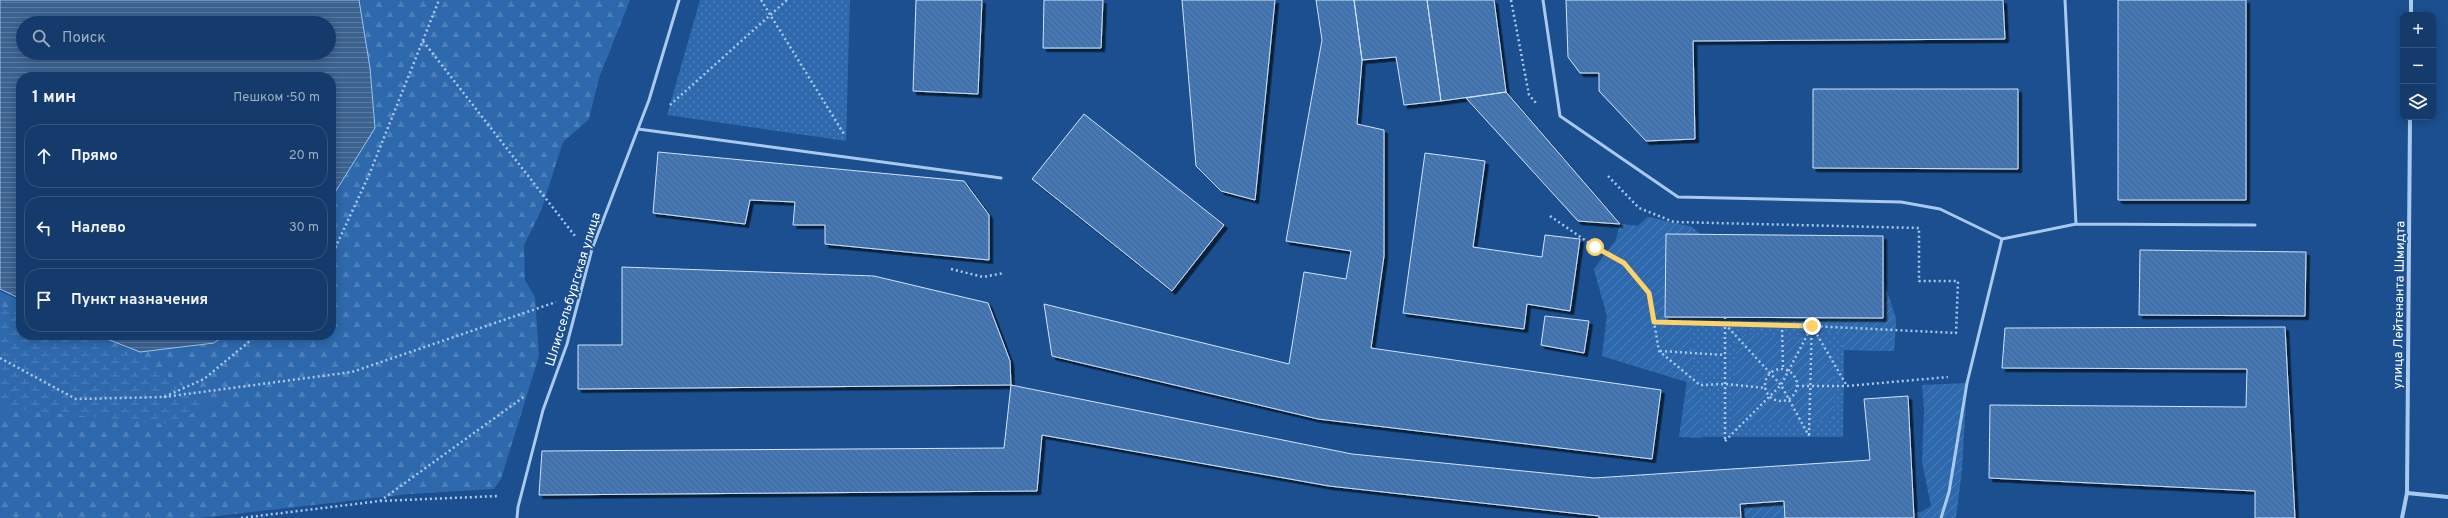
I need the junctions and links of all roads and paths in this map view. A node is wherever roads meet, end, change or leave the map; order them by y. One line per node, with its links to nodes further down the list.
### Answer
1 (439, 0): 11 (path)
2 (679, 0): 14 (lane, Шлиссельбургская улица)
3 (761, 0): 10 (path)
4 (787, 0): 10 (path)
5 (1511, 0): 12 (path)
6 (1543, 0): 22 (lane)
7 (2065, 0): 19 (lane)
8 (2411, 0): 9 (street)
9 (2411, 12)
10 (770, 16): 14 (path); 15 (path)
11 (423, 41): 21 (path); 23 (path)
12 (1540, 106)
13 (2410, 120): 51 (street, улица Лейтенанта Шмидта)
14 (638, 129): 17 (lane); 56 (lane, Шлиссельбургская улица)
15 (849, 136)
16 (1606, 174): 32 (path)
17 (1001, 178)
18 (1550, 216): 29 (path)
19 (2076, 224): 20 (lane); 22 (lane)
20 (2255, 225)
21 (576, 238)
22 (2002, 239): 57 (lane)
23 (336, 246)
24 (951, 269): 25 (path)
25 (1004, 273)
26 (559, 301): 49 (path)
27 (1725, 317): 30 (path)
28 (1812, 318): 32 (path)
29 (1654, 322): 30 (path); 34 (path)
30 (1725, 324): 31 (path); 35 (path); 39 (path)
31 (1782, 325): 32 (path); 37 (path)
32 (1812, 326): 38 (path); 44 (path); 45 (path)
33 (251, 340): 49 (path)
34 (1659, 351): 35 (path); 41 (path)
35 (1725, 355): 41 (path)
36 (0, 358): 49 (path)
37 (1783, 369): 38 (path); 39 (path)
38 (1788, 371): 42 (path); 43 (path)
39 (1770, 373): 42 (path); 46 (path)
40 (1954, 376): 45 (path)
41 (1725, 384): 46 (path); 48 (path)
42 (1781, 385): 48 (path); 50 (path)
43 (1797, 386): 44 (path); 50 (path)
44 (1810, 386): 45 (path); 50 (path)
45 (1848, 386)
46 (1766, 388): 48 (path)
47 (528, 393): 54 (path)
48 (1770, 396): 50 (path)
49 (164, 397)
50 (1790, 399)
51 (2406, 493): 53 (street); 58 (street)
52 (504, 496): 54 (path)
53 (2448, 497)
54 (380, 501): 55 (path)
55 (241, 518)
56 (517, 518)
57 (1941, 518)
58 (2402, 518)

